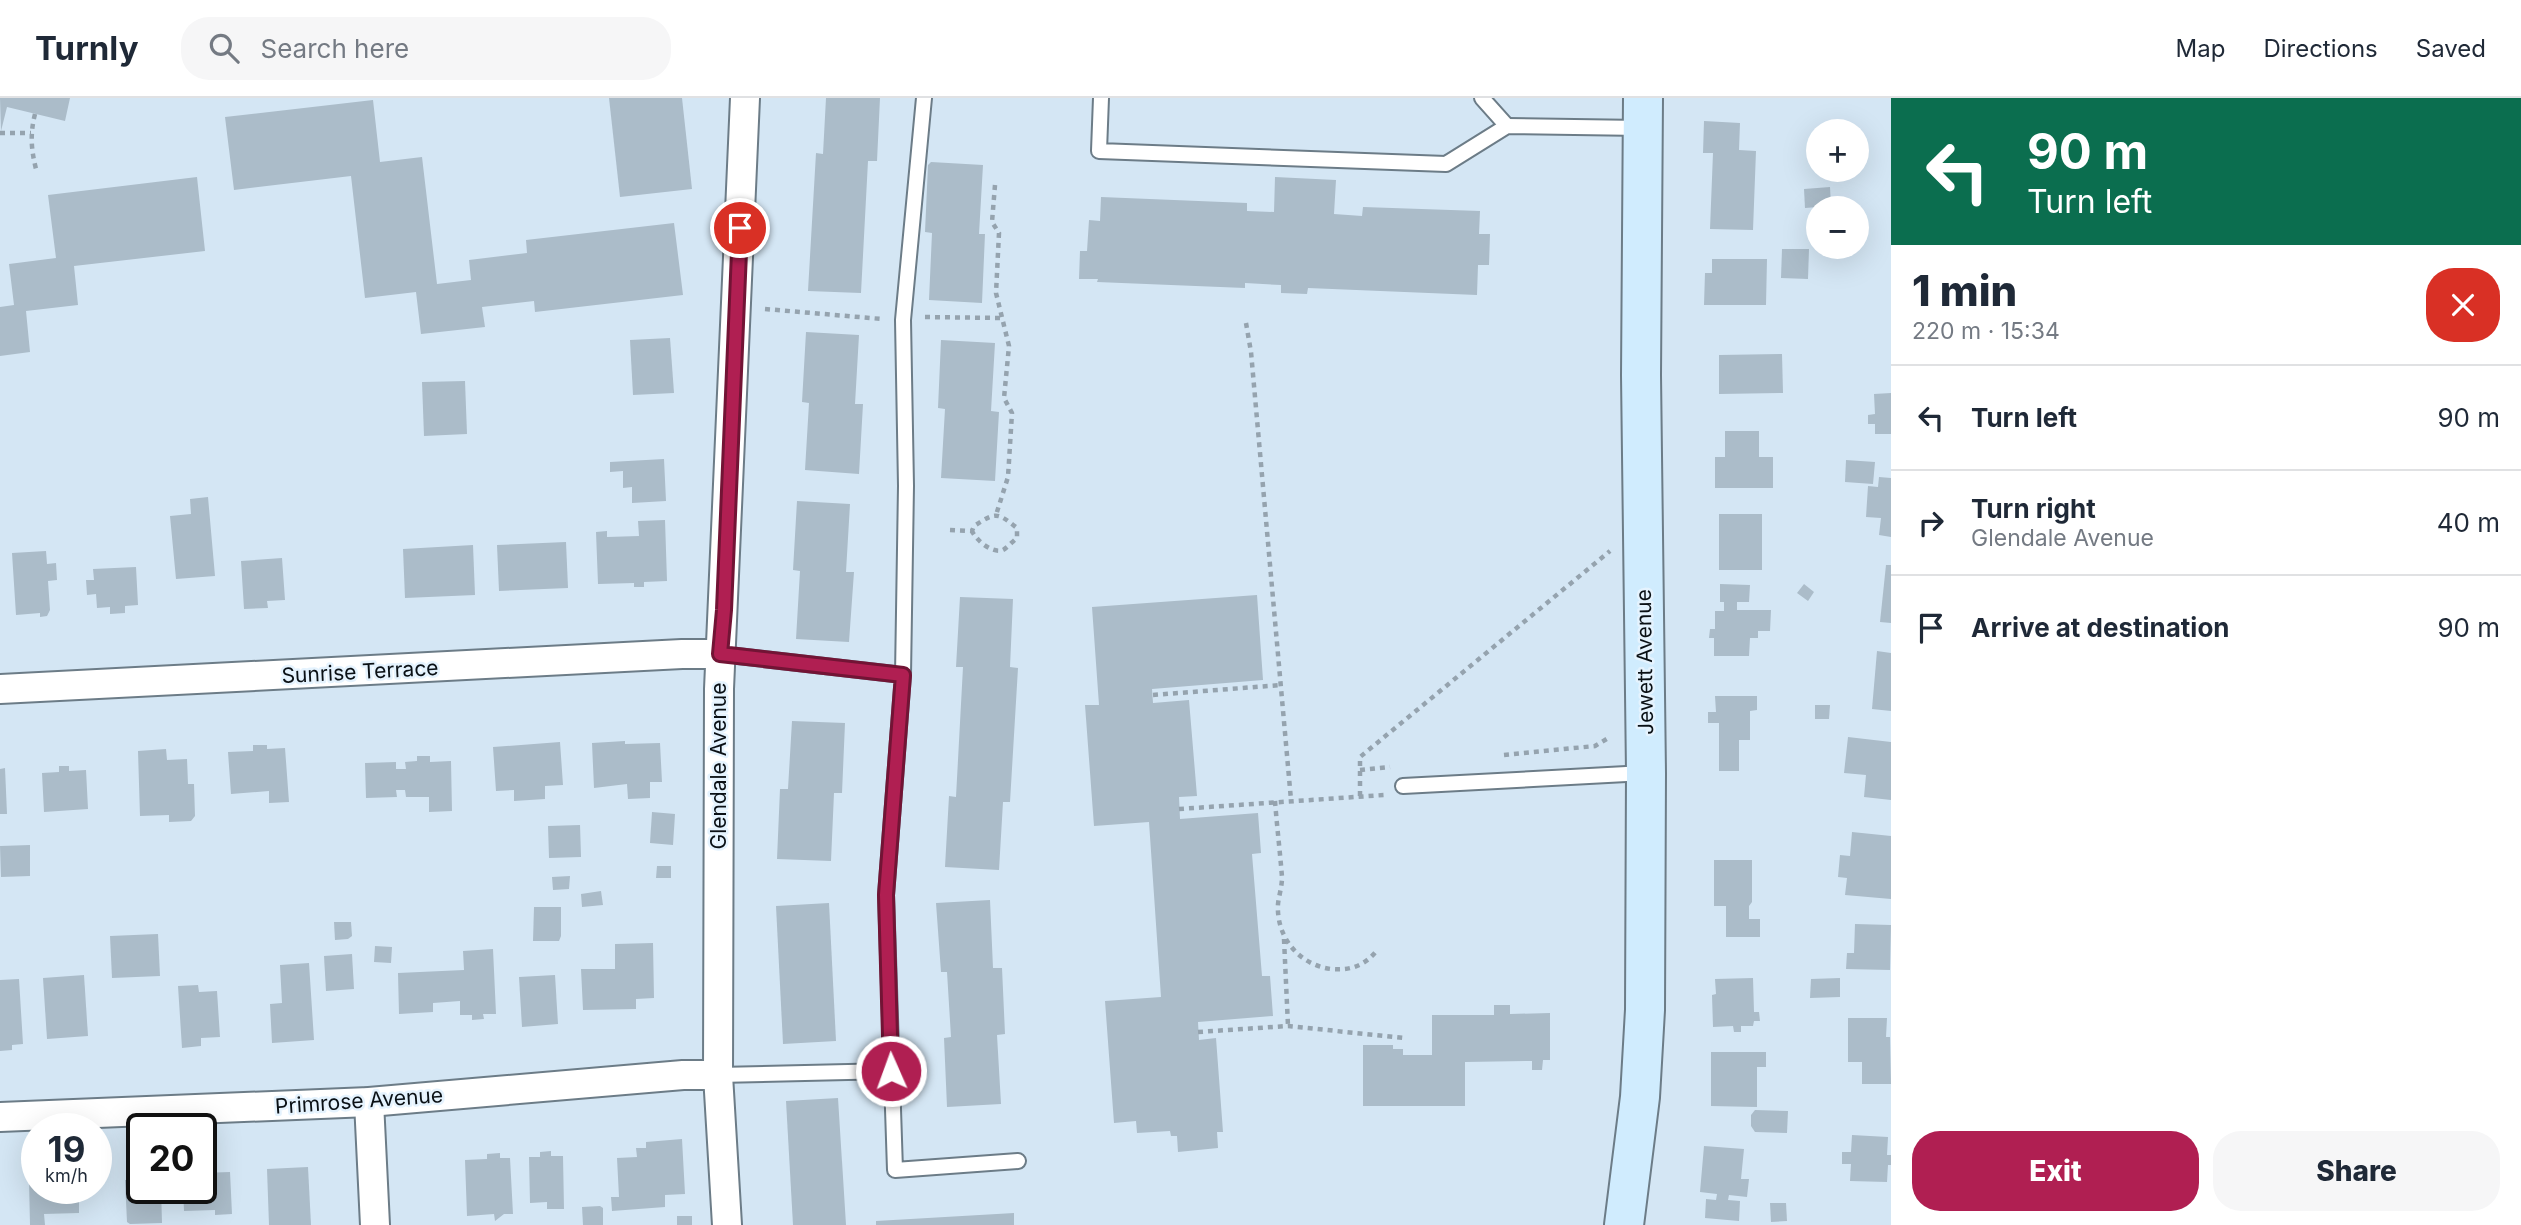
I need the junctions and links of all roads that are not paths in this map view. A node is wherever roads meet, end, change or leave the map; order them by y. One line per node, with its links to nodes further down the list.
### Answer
1 (745, 98): 7 (street, Glendale Avenue)
2 (924, 98): 8 (lane)
3 (1101, 98): 6 (lane)
4 (1482, 98): 6 (lane)
5 (1643, 113): 6 (lane); 10 (main road, Jewett Avenue)
6 (1507, 126)
7 (720, 654): 8 (lane); 9 (street, Sunrise Terrace); 13 (street, Glendale Avenue)
8 (903, 675): 12 (lane)
9 (0, 689)
10 (1646, 773): 11 (lane); 19 (main road, Jewett Avenue)
11 (1404, 786)
12 (891, 1071): 13 (lane); 16 (lane)
13 (718, 1075): 14 (street, Primrose Avenue); 18 (street, Glendale Avenue)
14 (369, 1102): 15 (street, Primrose Avenue); 17 (street)
15 (0, 1117)
16 (1018, 1161)
17 (374, 1225)
18 (727, 1225)
19 (1624, 1225)

